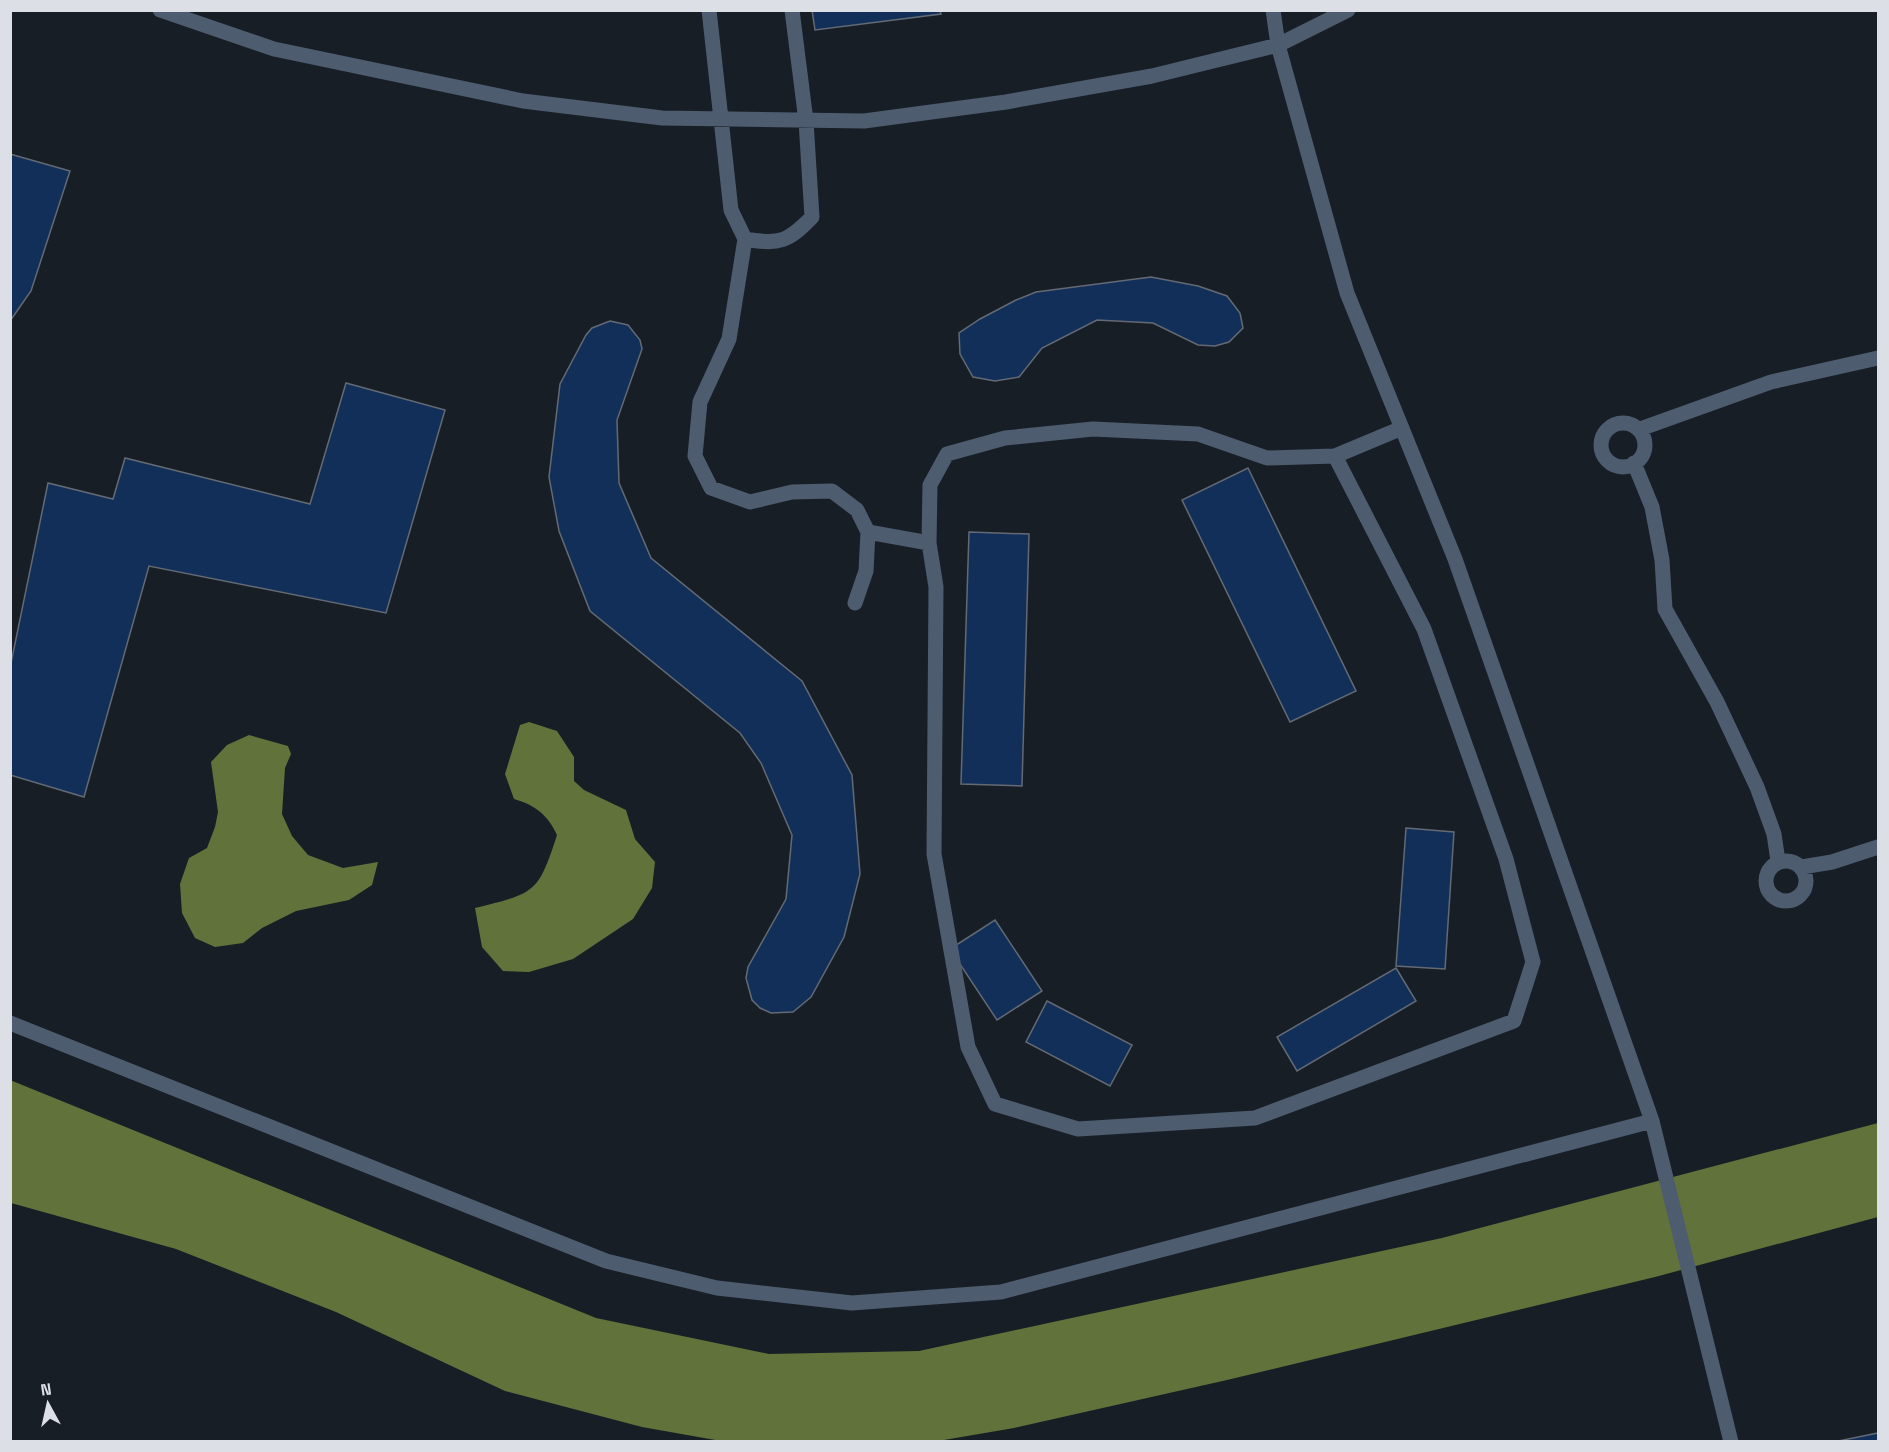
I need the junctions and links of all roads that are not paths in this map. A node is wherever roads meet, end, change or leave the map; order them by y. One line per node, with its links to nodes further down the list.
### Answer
1 (160, 10): 7 (street)
2 (708, 10): 7 (street)
3 (792, 10): 8 (street)
4 (1273, 10): 6 (street)
5 (1348, 10): 6 (street)
6 (1278, 45): 8 (street); 11 (street)
7 (721, 119): 8 (street); 9 (street)
8 (806, 121): 9 (street)
9 (746, 239): 15 (street)
10 (1878, 358): 12 (street)
11 (1402, 428): 13 (street); 22 (street)
12 (1640, 429): 14 (street); 14 (street)
13 (1335, 456): 16 (street); 16 (street)
14 (1634, 463): 19 (street)
15 (868, 532): 16 (street); 17 (street)
16 (928, 543)
17 (855, 603)
18 (1878, 847): 20 (street)
19 (1778, 861): 20 (street); 20 (street)
20 (1802, 867)
21 (10, 1023): 22 (street)
22 (1652, 1122): 23 (street)
23 (1731, 1442)

